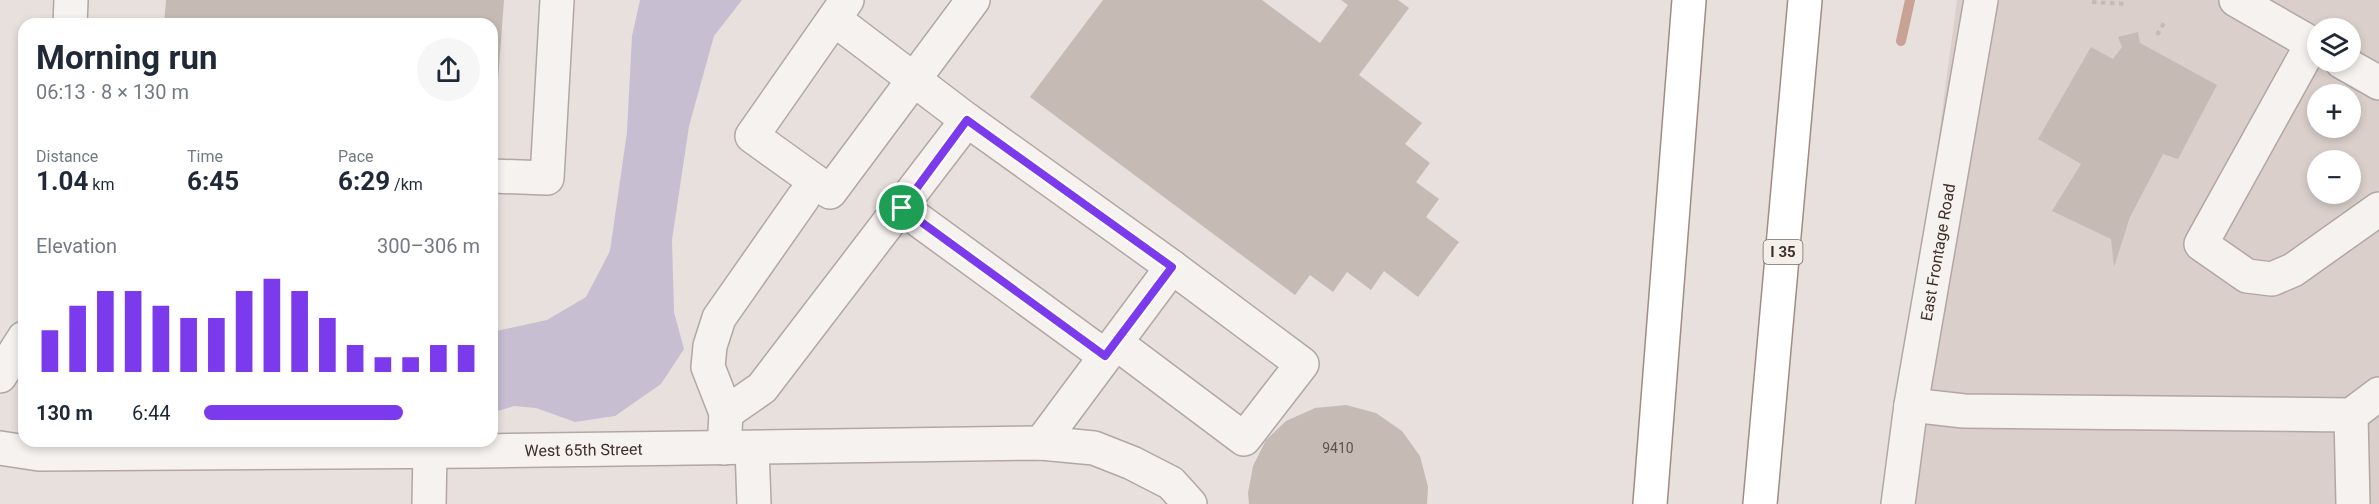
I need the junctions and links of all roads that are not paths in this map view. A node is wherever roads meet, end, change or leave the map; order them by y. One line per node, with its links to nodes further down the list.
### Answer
1 (70, 0): 9 (street)
2 (557, 0): 16 (street)
3 (973, 0): 13 (street)
4 (1689, 0): 36 (highway)
5 (1805, 0): 37 (highway, I 35)
6 (1981, 0): 25 (street, East Frontage Road)
7 (2236, 0): 10 (street)
8 (840, 10): 13 (street); 13 (street)
9 (70, 18)
10 (2307, 41)
11 (2307, 60): 19 (street)
12 (2360, 72): 14 (street)
13 (914, 80): 15 (street)
14 (2379, 83)
15 (967, 120): 18 (street); 20 (street)
16 (498, 176)
17 (803, 198): 26 (street)
18 (902, 208): 22 (street); 26 (street)
19 (2379, 208)
20 (1172, 267): 22 (street); 22 (street)
21 (18, 348): 23 (street)
22 (1110, 350): 28 (street)
23 (0, 376)
24 (2379, 394): 27 (street)
25 (1911, 405): 27 (street); 38 (street, East Frontage Road)
26 (726, 413): 30 (street)
27 (2351, 415): 40 (street)
28 (1041, 443): 30 (street, West 65th Street); 35 (street, West 65th Street)
29 (0, 448): 31 (street, West 65th Street)
30 (738, 448): 31 (street, West 65th Street); 34 (street)
31 (430, 451): 33 (street)
32 (2379, 503): 40 (street)
33 (429, 504)
34 (754, 504)
35 (1190, 504)
36 (1650, 504)
37 (1760, 504)
38 (1898, 504)
39 (2345, 504): 40 (street)
40 (2353, 504)

